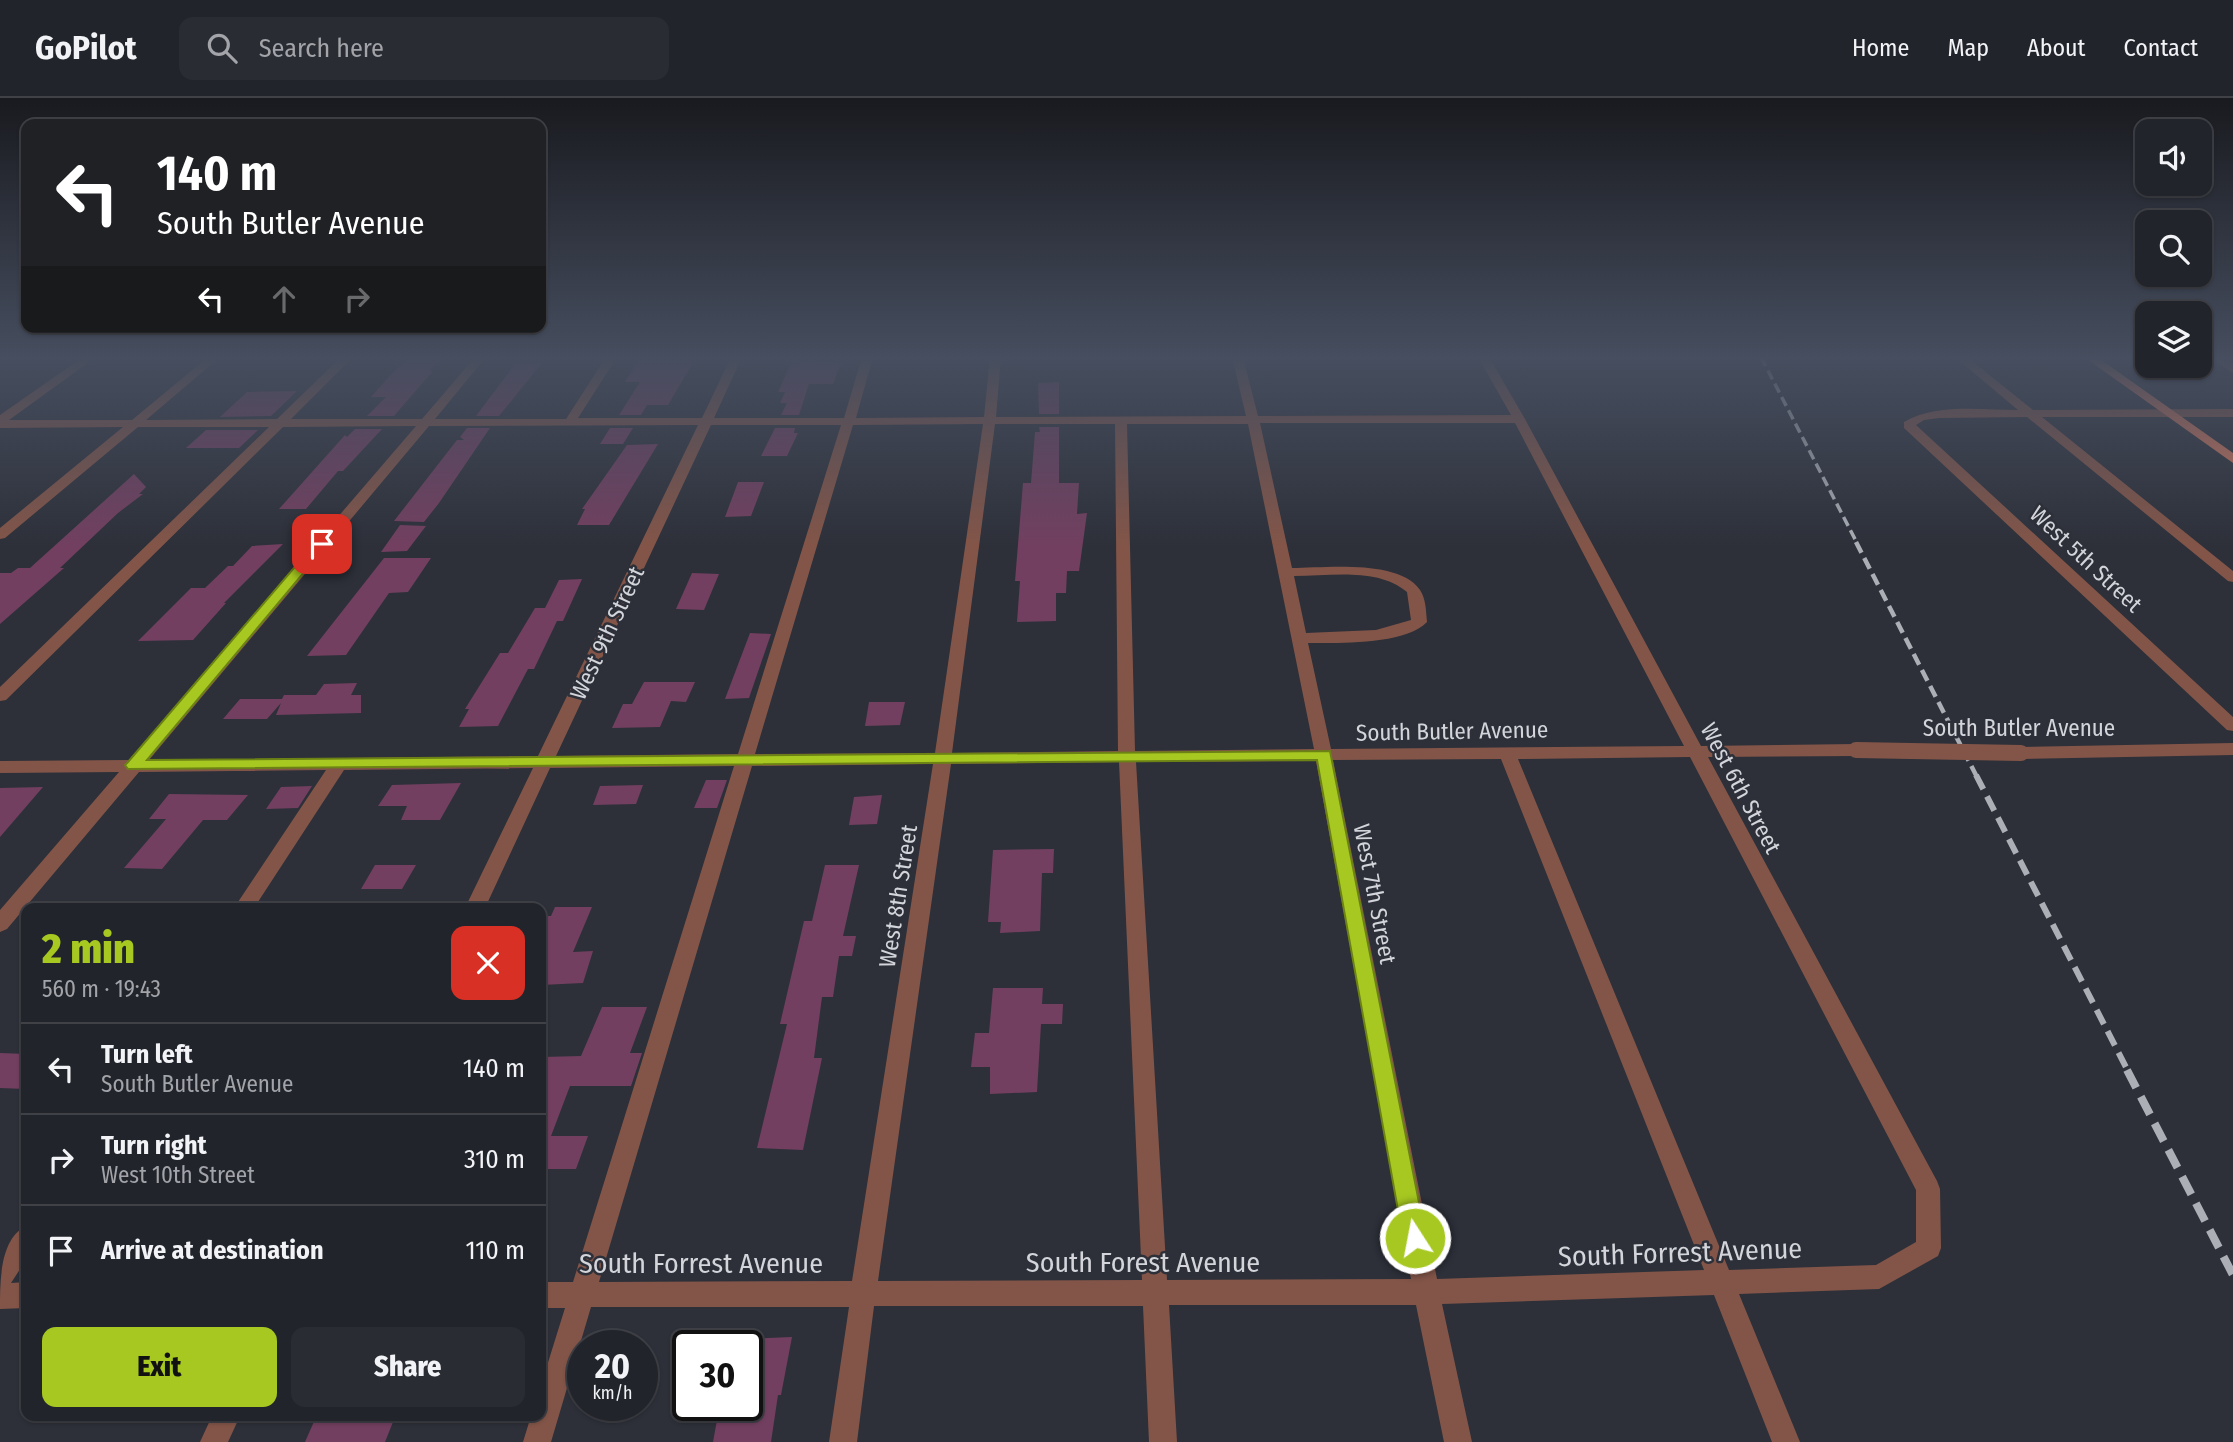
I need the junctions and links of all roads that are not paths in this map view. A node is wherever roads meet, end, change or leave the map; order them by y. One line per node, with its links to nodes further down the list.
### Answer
1 (1519, 419): 27 (street, West 6th Street)
2 (139, 420): 18 (street)
3 (283, 420): 17 (street)
4 (426, 420): 14 (street)
5 (1121, 420): 6 (street); 12 (street); 30 (street)
6 (1254, 420): 7 (street); 21 (street, West 7th Street)
7 (1328, 420)
8 (1916, 420): 25 (street, West 5th Street)
9 (2039, 420): 22 (street)
10 (2177, 420): 19 (main road)
11 (849, 421): 12 (street); 16 (street); 32 (street)
12 (990, 421): 31 (street, West 8th Street)
13 (0, 422): 18 (street)
14 (424, 422): 15 (street); 17 (street); 35 (street)
15 (570, 422): 16 (street)
16 (705, 422): 33 (street, West 9th Street)
17 (280, 423): 18 (street); 24 (street)
18 (134, 424): 20 (street)
19 (2233, 459)
20 (0, 535)
21 (1286, 572): 23 (street, West 7th Street); 23 (street)
22 (2233, 578)
23 (1300, 638): 29 (street, West 7th Street)
24 (0, 696)
25 (2233, 726)
26 (2233, 749): 27 (street, South Butler Avenue, bridge)
27 (1694, 752): 28 (street, South Butler Avenue); 41 (street, West 6th Street)
28 (1507, 753): 29 (street, South Butler Avenue); 43 (street)
29 (1324, 755): 30 (street, South Butler Avenue); 44 (street, West 7th Street)
30 (1127, 757): 31 (street, South Butler Avenue); 45 (street)
31 (944, 758): 32 (street, South Butler Avenue); 46 (street, West 8th Street)
32 (745, 760): 33 (street, South Butler Avenue); 48 (street)
33 (547, 762): 34 (street, South Butler Avenue); 38 (street, West 9th Street)
34 (339, 764): 35 (street, South Butler Avenue); 37 (street)
35 (133, 765): 36 (street, South Butler Avenue); 39 (street)
36 (0, 767)
37 (247, 903)
38 (477, 903)
39 (0, 924)
40 (21, 1246): 42 (street)
41 (1930, 1248): 43 (street, South Forrest Avenue)
42 (0, 1278)
43 (1721, 1282): 44 (street, South Forrest Avenue); 59 (street)
44 (1425, 1292): 45 (street, South Forest Avenue); 58 (street, West 7th Street)
45 (1154, 1293): 46 (street, South Forest Avenue); 57 (street)
46 (862, 1294): 48 (street, South Forrest Avenue); 56 (street, West 8th Street)
47 (546, 1295): 48 (street, South Forrest Avenue)
48 (581, 1295): 51 (street)
49 (0, 1296): 50 (street)
50 (21, 1296)
51 (546, 1412)
52 (224, 1421): 54 (street)
53 (543, 1421): 55 (street)
54 (214, 1442)
55 (537, 1442)
56 (843, 1442)
57 (1163, 1442)
58 (1458, 1442)
59 (1786, 1442)

